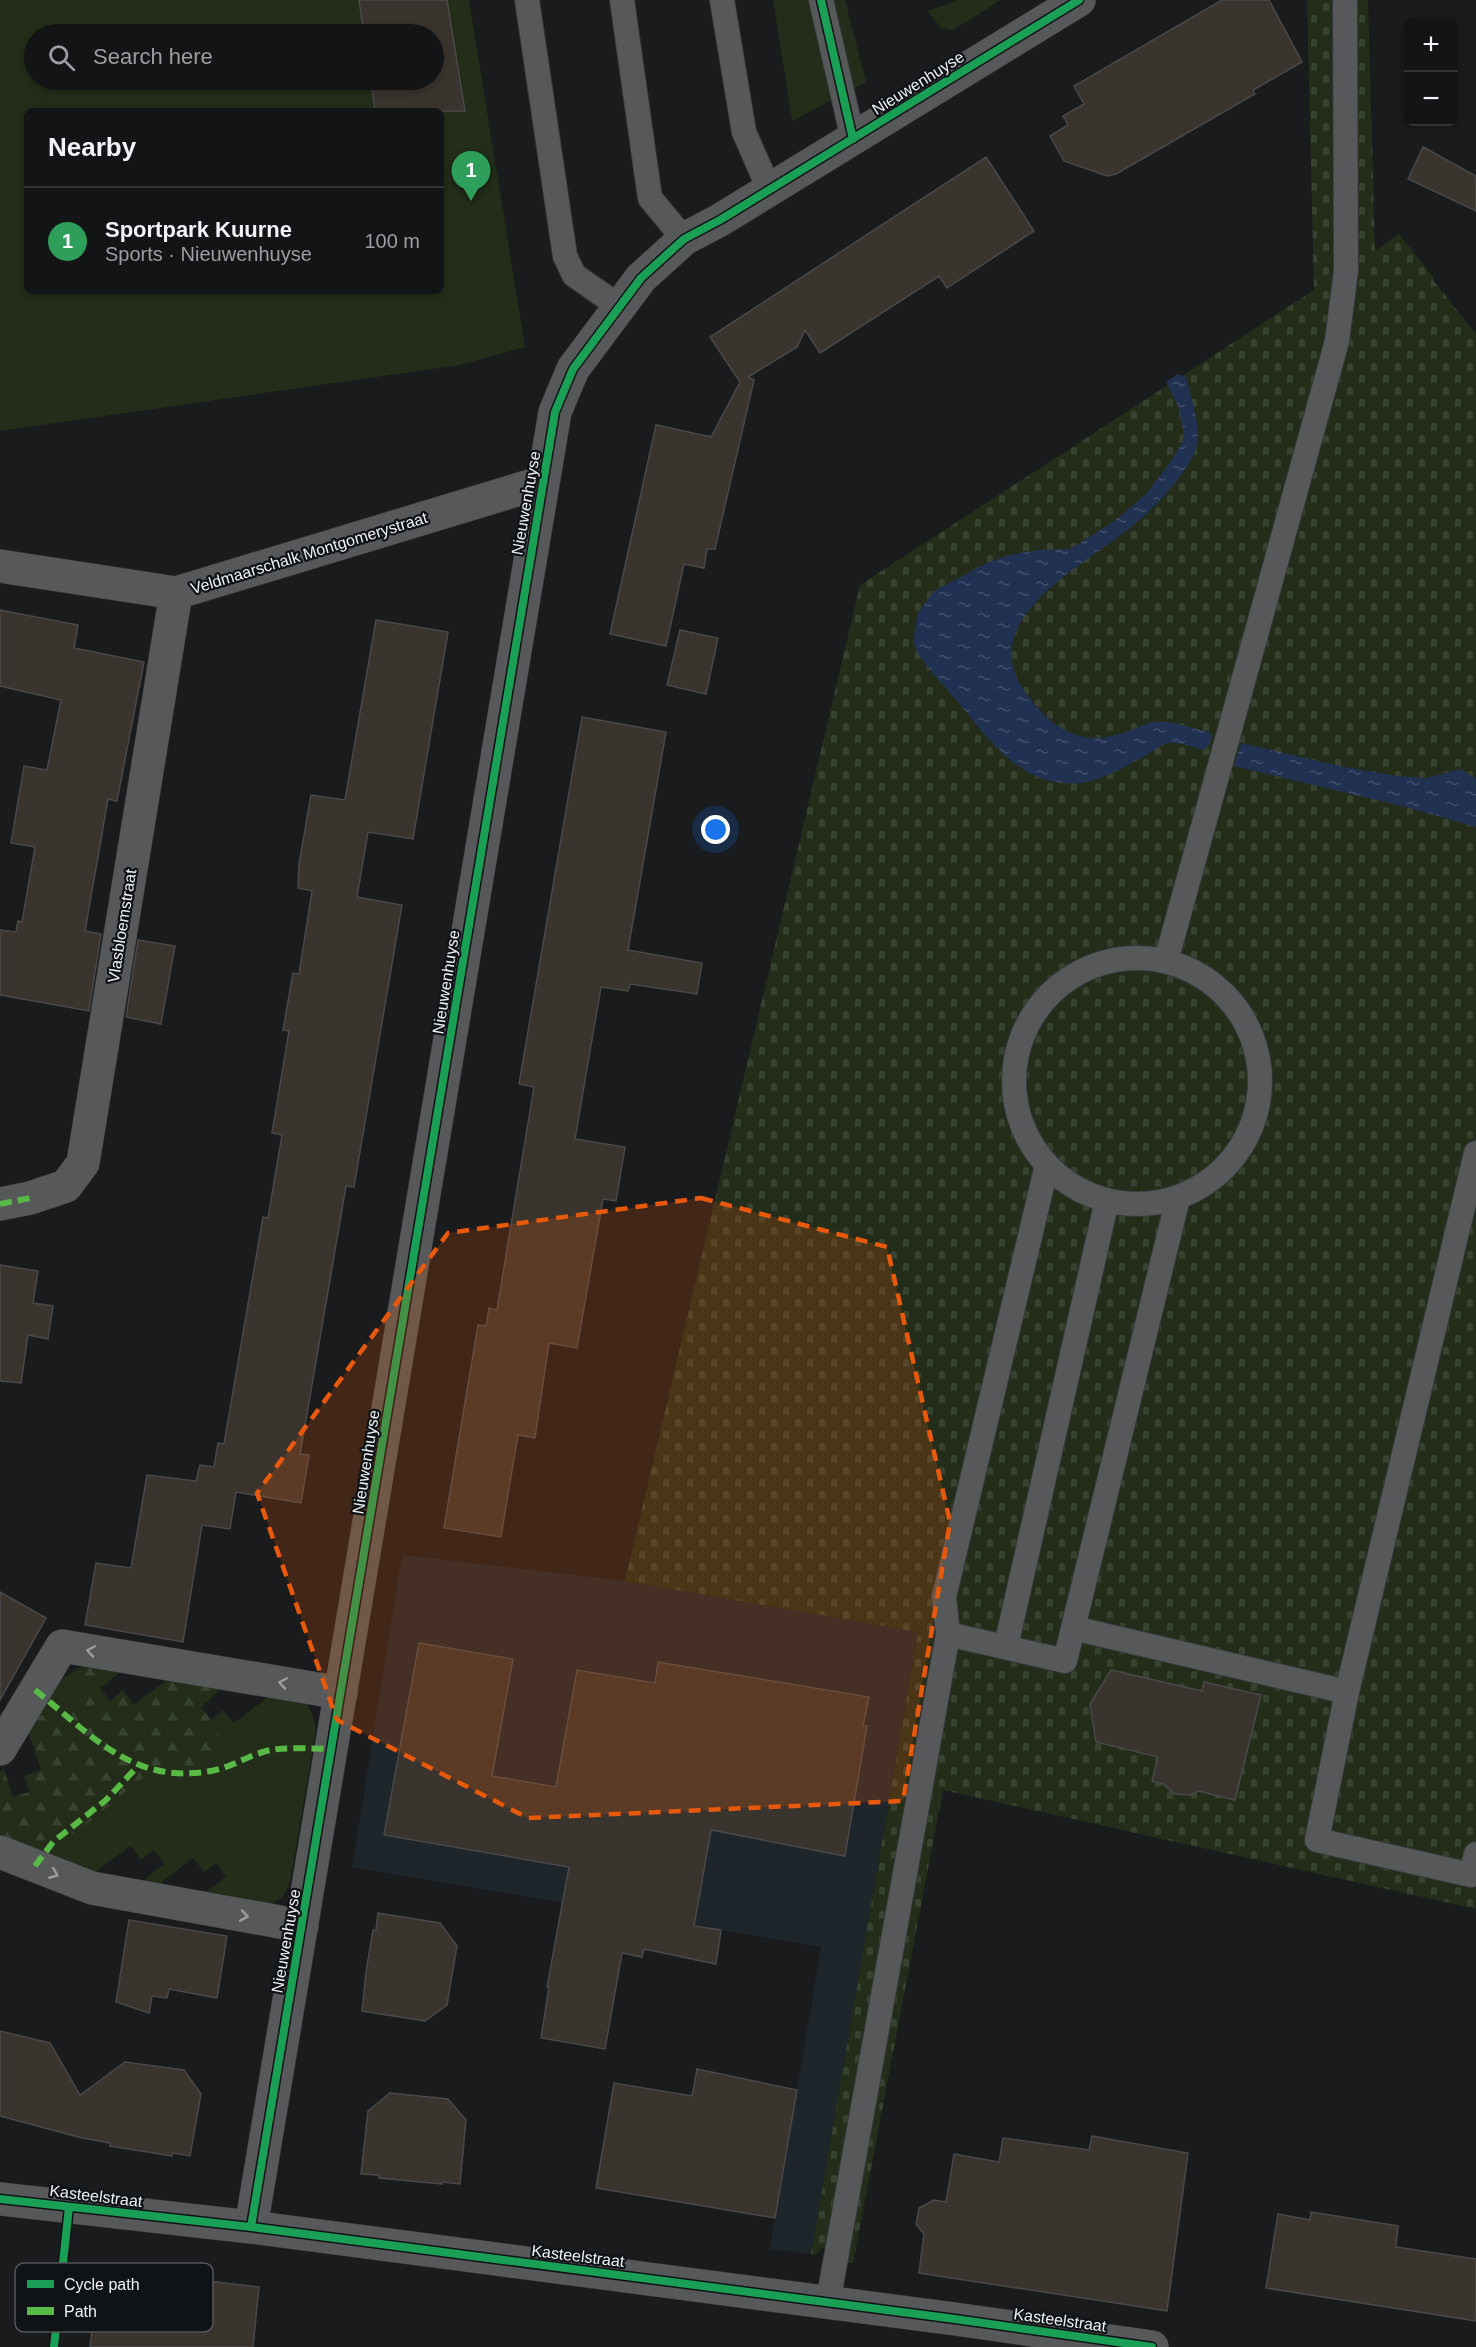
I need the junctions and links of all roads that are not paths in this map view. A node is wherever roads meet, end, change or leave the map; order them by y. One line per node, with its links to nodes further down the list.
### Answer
1 (527, 0): 10 (lane)
2 (622, 0): 9 (lane)
3 (722, 0): 8 (lane)
4 (821, 0): 7 (lane)
5 (1078, 0): 7 (street, Nieuwenhuyse)
6 (1345, 0): 14 (lane)
7 (853, 139): 8 (street, Nieuwenhuyse)
8 (769, 189): 9 (street, Nieuwenhuyse)
9 (684, 239): 10 (street, Nieuwenhuyse)
10 (620, 307): 11 (street, Nieuwenhuyse)
11 (543, 482): 13 (street, Veldmaarschalk Montgomerystraat); 24 (street, Nieuwenhuyse)
12 (0, 566): 13 (street, Veldmaarschalk Montgomerystraat)
13 (176, 593): 19 (street, Vlasbloemstraat)
14 (1166, 961): 16 (lane); 17 (lane)
15 (1476, 1153): 23 (lane)
16 (1047, 1165): 18 (lane); 21 (lane)
17 (1178, 1198): 18 (lane); 20 (lane)
18 (1107, 1200): 22 (lane)
19 (0, 1204)
20 (1073, 1628): 22 (lane); 23 (lane)
21 (948, 1634): 22 (lane); 31 (lane)
22 (1006, 1646)
23 (1347, 1692): 27 (lane)
24 (341, 1693): 25 (street, one-way to 25); 28 (street, Nieuwenhuyse)
25 (0, 1749)
26 (0, 1852): 28 (street, Nieuwenhuyse, one-way to 28)
27 (1476, 1854)
28 (302, 1926): 30 (street, Nieuwenhuyse)
29 (0, 2199): 30 (street, Kasteelstraat)
30 (251, 2228): 31 (street, Kasteelstraat)
31 (828, 2302): 32 (street, Kasteelstraat)
32 (1152, 2347)

